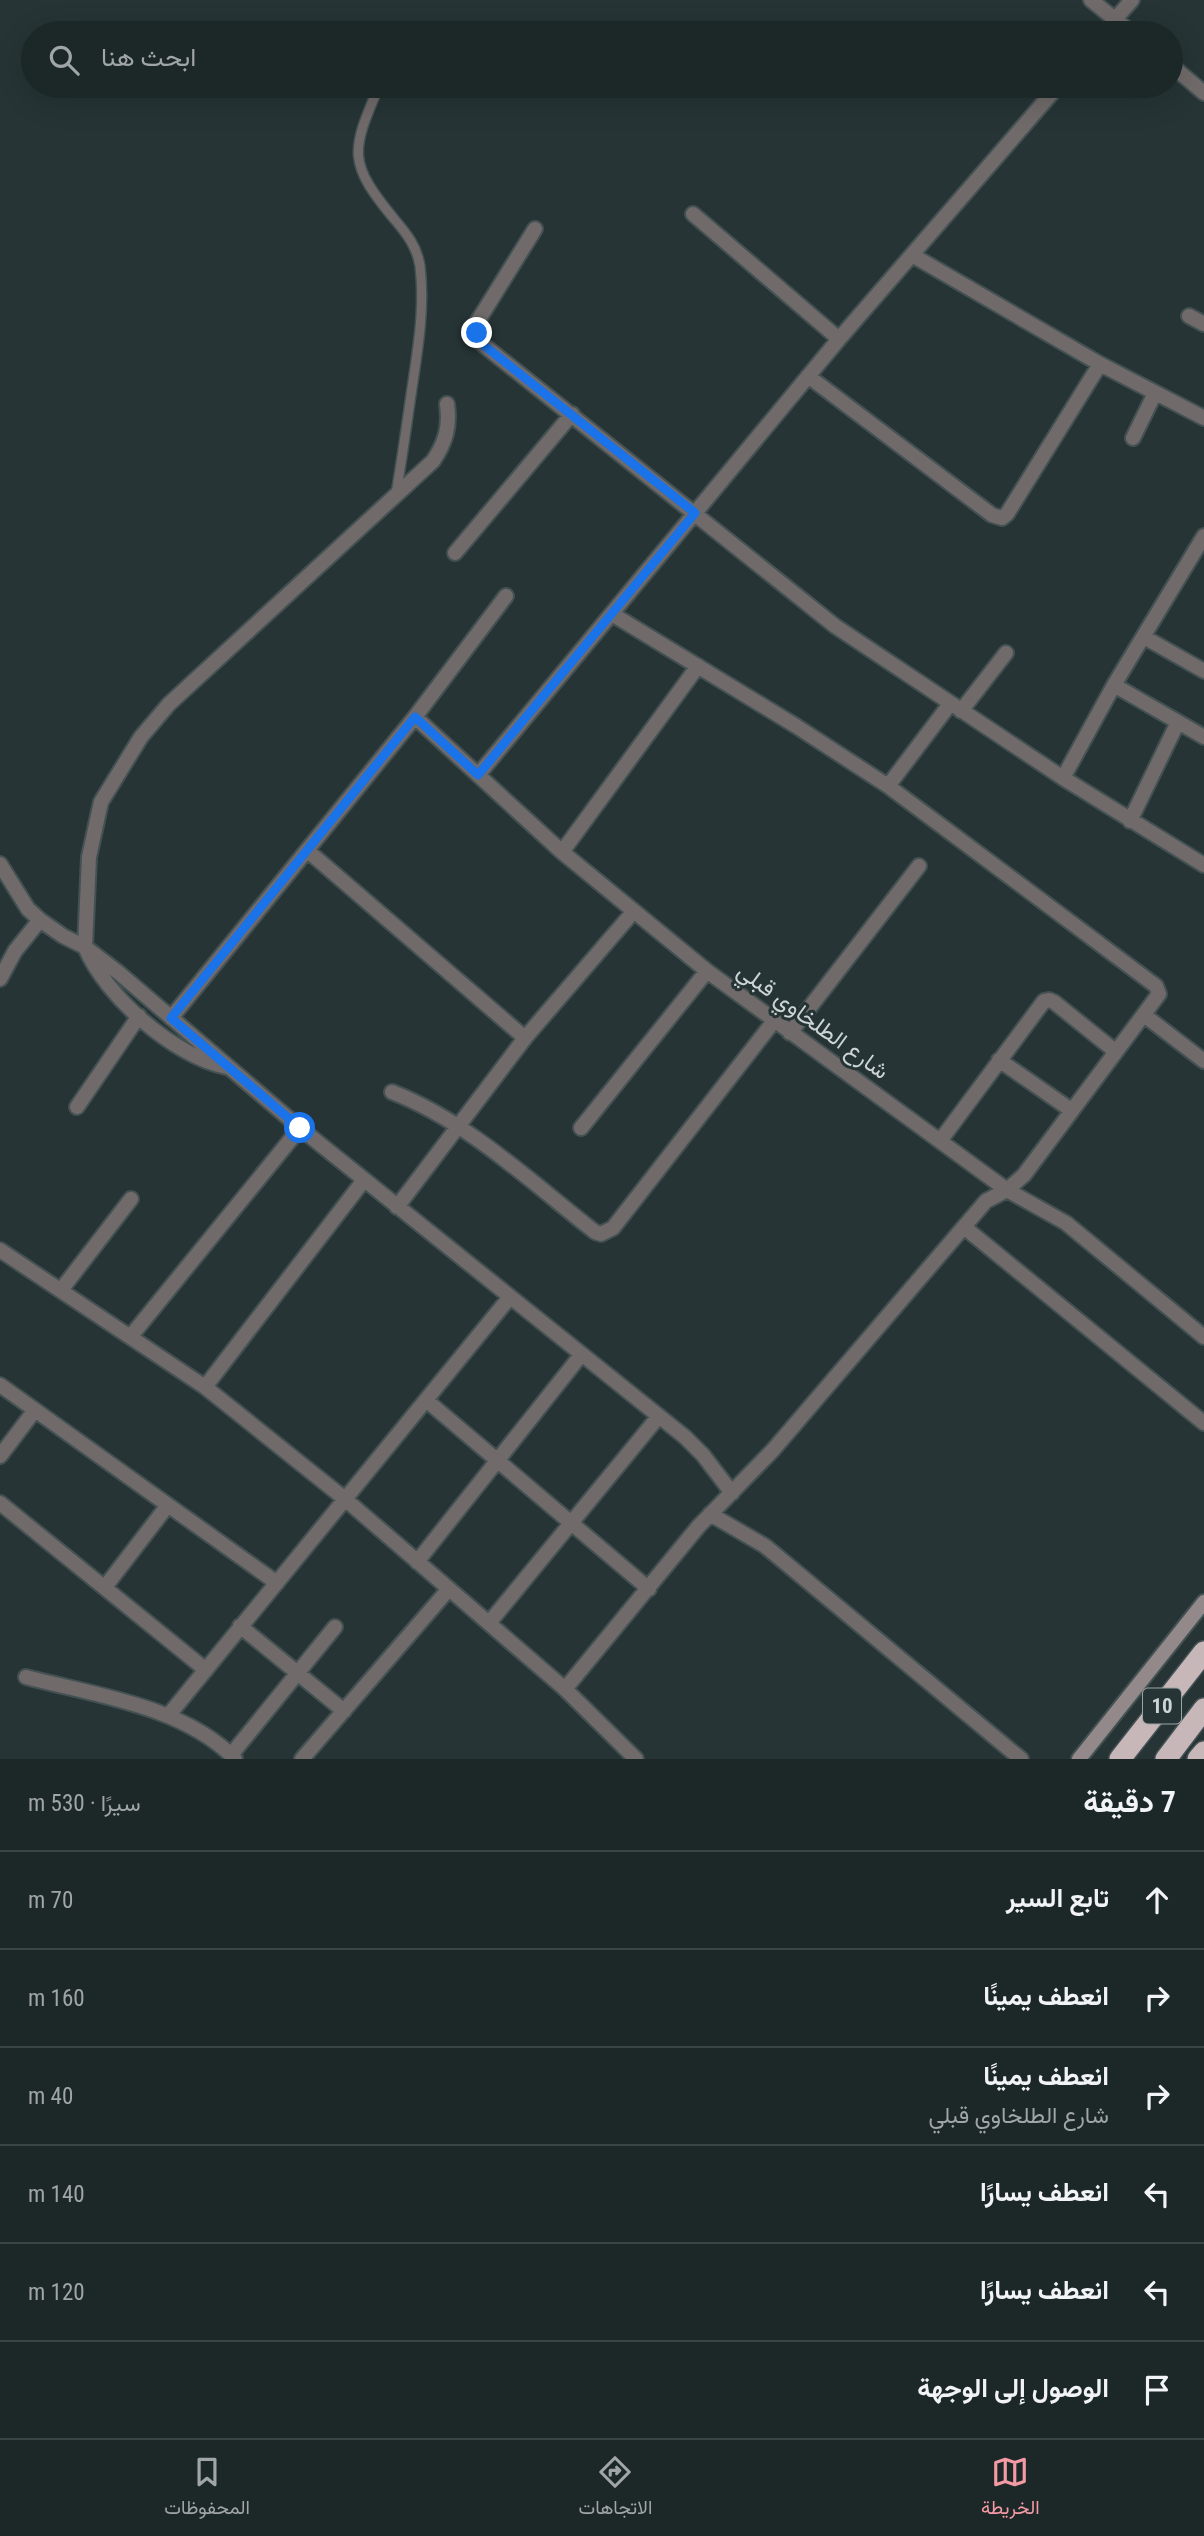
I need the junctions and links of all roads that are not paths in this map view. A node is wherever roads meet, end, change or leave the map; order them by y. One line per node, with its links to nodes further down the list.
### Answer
1 (1091, 0): 3 (street)
2 (1132, 0): 3 (street)
3 (1115, 20)
4 (1183, 75): 5 (street)
5 (1204, 93)
6 (374, 98): 21 (lane)
7 (1048, 98): 10 (street)
8 (693, 214): 13 (street)
9 (535, 229): 18 (street)
10 (912, 255): 13 (street); 14 (street)
11 (1189, 316): 12 (street)
12 (1204, 324)
13 (839, 339): 15 (street)
14 (1100, 364): 15 (street); 16 (street)
15 (808, 376): 22 (street)
16 (1155, 393): 19 (street); 20 (street)
17 (447, 404): 21 (street)
18 (572, 414): 22 (street); 24 (street)
19 (1204, 418)
20 (1133, 438)
21 (396, 496): 49 (street)
22 (695, 513): 28 (street); 34 (street)
23 (1204, 536): 25 (street)
24 (455, 553)
25 (1190, 559): 26 (street); 29 (street)
26 (1204, 566)
27 (506, 596): 35 (street)
28 (612, 614): 31 (street); 38 (street)
29 (1144, 637): 32 (street); 33 (street)
30 (1006, 653): 34 (street)
31 (698, 666): 40 (street); 43 (street)
32 (1204, 671)
33 (1114, 685): 36 (street); 39 (street)
34 (956, 708): 39 (street); 40 (street)
35 (415, 717): 38 (street, شارع الطلخاوي قبلي); 42 (street)
36 (1178, 722): 37 (street); 41 (street)
37 (1204, 737)
38 (478, 775): 43 (street, شارع الطلخاوي قبلي)
39 (1063, 778): 41 (street)
40 (888, 786): 52 (street)
41 (1130, 821): 45 (street)
42 (307, 851): 54 (street); 57 (street)
43 (562, 852): 47 (street, شارع الطلخاوي قبلي)
44 (0, 864): 48 (street)
45 (1204, 865)
46 (919, 866): 56 (street)
47 (634, 911): 50 (street, شارع الطلخاوي قبلي); 57 (street)
48 (40, 920): 49 (street); 51 (street)
49 (85, 947): 53 (street); 54 (street)
50 (707, 971): 55 (street, شارع الطلخاوي قبلي); 67 (street)
51 (0, 979)
52 (1144, 1015): 58 (street); 60 (street)
53 (139, 1016): 61 (street); 63 (street)
54 (171, 1018): 61 (street)
55 (774, 1021): 56 (street, شارع الطلخاوي قبلي); 65 (street)
56 (790, 1033): 68 (street, شارع الطلخاوي قبلي)
57 (525, 1038): 65 (street)
58 (1115, 1051): 59 (street); 64 (street)
59 (999, 1060): 64 (street); 68 (street)
60 (1204, 1061)
61 (229, 1068): 66 (street)
62 (391, 1092): 65 (street)
63 (77, 1107)
64 (1071, 1110): 70 (street)
65 (458, 1126): 72 (street)
66 (300, 1128): 69 (street); 77 (street)
67 (581, 1128)
68 (940, 1141): 70 (street, شارع الطلخاوي قبلي)
69 (365, 1180): 72 (street); 81 (street)
70 (1007, 1190): 73 (street); 78 (street, شارع الطلخاوي قبلي)
71 (131, 1199): 75 (street)
72 (397, 1207): 76 (street)
73 (964, 1227): 85 (street); 88 (street)
74 (0, 1250): 75 (street)
75 (61, 1290): 77 (street)
76 (510, 1297): 79 (street); 82 (street)
77 (131, 1336): 81 (street)
78 (1204, 1336)
79 (581, 1355): 84 (street); 87 (street)
80 (0, 1385): 83 (street)
81 (205, 1387): 89 (street)
82 (426, 1400): 87 (street); 89 (street)
83 (35, 1410): 86 (street); 91 (street)
84 (659, 1416): 88 (street); 93 (street)
85 (1204, 1423)
86 (0, 1456)
87 (497, 1461): 93 (street); 94 (street)
88 (732, 1493): 92 (street)
89 (345, 1499): 94 (street); 95 (street)
90 (0, 1503): 96 (street)
91 (168, 1505): 95 (street); 96 (street)
92 (710, 1514): 97 (street); 115 (street)
93 (571, 1523): 97 (street); 100 (street)
94 (416, 1562): 98 (street)
95 (277, 1583): 101 (street)
96 (105, 1587): 104 (street)
97 (649, 1589): 107 (street)
98 (448, 1590): 100 (street); 109 (street)
99 (1204, 1602): 116 (street)
100 (489, 1623): 107 (street)
101 (240, 1626): 104 (street); 105 (street)
102 (335, 1627): 105 (street)
103 (1204, 1652): 117 (highway, 10)
104 (206, 1670): 110 (street)
105 (297, 1673): 109 (street); 112 (street)
106 (26, 1677): 110 (street)
107 (565, 1689): 114 (street)
108 (1204, 1709): 118 (highway, 10)
109 (344, 1711): 113 (street)
110 (168, 1716): 112 (street)
111 (1204, 1752): 119 (highway)
112 (233, 1757)
113 (302, 1759)
114 (636, 1759)
115 (1021, 1759)
116 (1079, 1759)
117 (1120, 1759)
118 (1166, 1759)
119 (1198, 1759)

